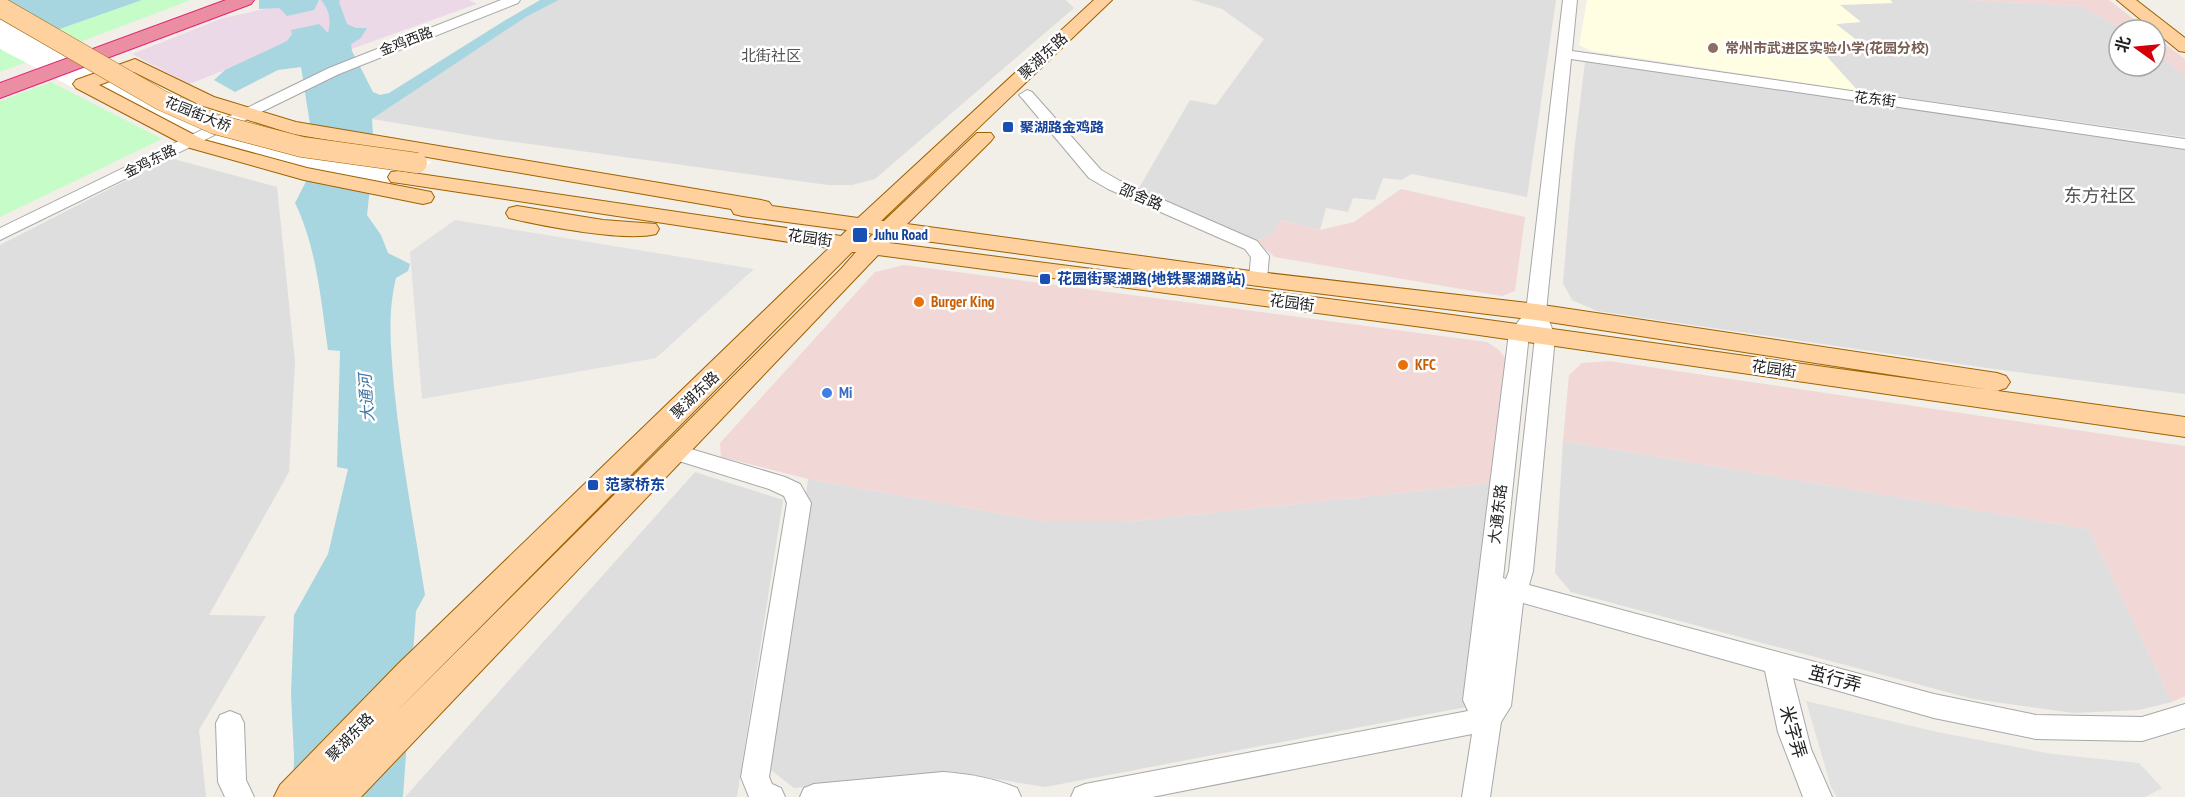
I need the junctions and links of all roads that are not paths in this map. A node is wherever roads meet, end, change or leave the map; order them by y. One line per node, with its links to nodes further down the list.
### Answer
1 (206, 0): 11 (highway)
2 (244, 0): 11 (highway)
3 (500, 0): 15 (street, 金鸡西路)
4 (513, 0): 15 (street, 金鸡西路)
5 (1104, 0): 28 (main road, 聚湖东路)
6 (1124, 0): 20 (main road, 聚湖东路)
7 (1570, 0): 16 (street, 大通东路)
8 (2125, 0): 14 (main road)
9 (2140, 0): 13 (main road)
10 (0, 7): 24 (main road, 花园街大桥, bridge)
11 (168, 22): 17 (highway); 19 (highway)
12 (0, 28): 25 (main road, 花园街大桥)
13 (2185, 34)
14 (2185, 47)
15 (365, 53): 18 (street, 金鸡西路)
16 (1564, 54): 23 (street, 花东街); 30 (street, 大通东路)
17 (0, 76)
18 (298, 83): 21 (street, 金鸡东路)
19 (0, 91)
20 (1027, 95): 28 (main road, 聚湖东路); 29 (street, 邵舍路)
21 (238, 112): 22 (street, 金鸡东路); 22 (main road); 28 (main road)
22 (186, 139): 25 (main road); 26 (street, 金鸡东路); 27 (street, 金鸡东路)
23 (2185, 144)
24 (417, 163): 28 (main road, 花园街)
25 (393, 184): 28 (main road)
26 (0, 226)
27 (0, 236)
28 (868, 237): 29 (main road, 花园街); 31 (main road, 花园街); 35 (main road, 聚湖东路); 42 (main road, 聚湖东路)
29 (1258, 279): 30 (main road, 花园街)
30 (1536, 312): 31 (street); 32 (street, 大通东路); 33 (main road, 花园街)
31 (1519, 333): 32 (main road, 花园街); 36 (street, 大通东路)
32 (1545, 337): 34 (main road, 花园街); 36 (street, 大通东路)
33 (2185, 410)
34 (2185, 427)
35 (674, 452): 43 (main road, 聚湖东路); 44 (street)
36 (1502, 587): 37 (street, 茧行弄); 39 (street, 大通东路)
37 (1777, 664): 38 (street, 茧行弄); 49 (street, 米字弄)
38 (2185, 716)
39 (1488, 719): 47 (street); 48 (street, 大通东路)
40 (230, 723): 41 (street)
41 (240, 797)
42 (293, 797)
43 (336, 797)
44 (771, 797)
45 (814, 797): 46 (street)
46 (1007, 797)
47 (1085, 797)
48 (1476, 797)
49 (1818, 797)

